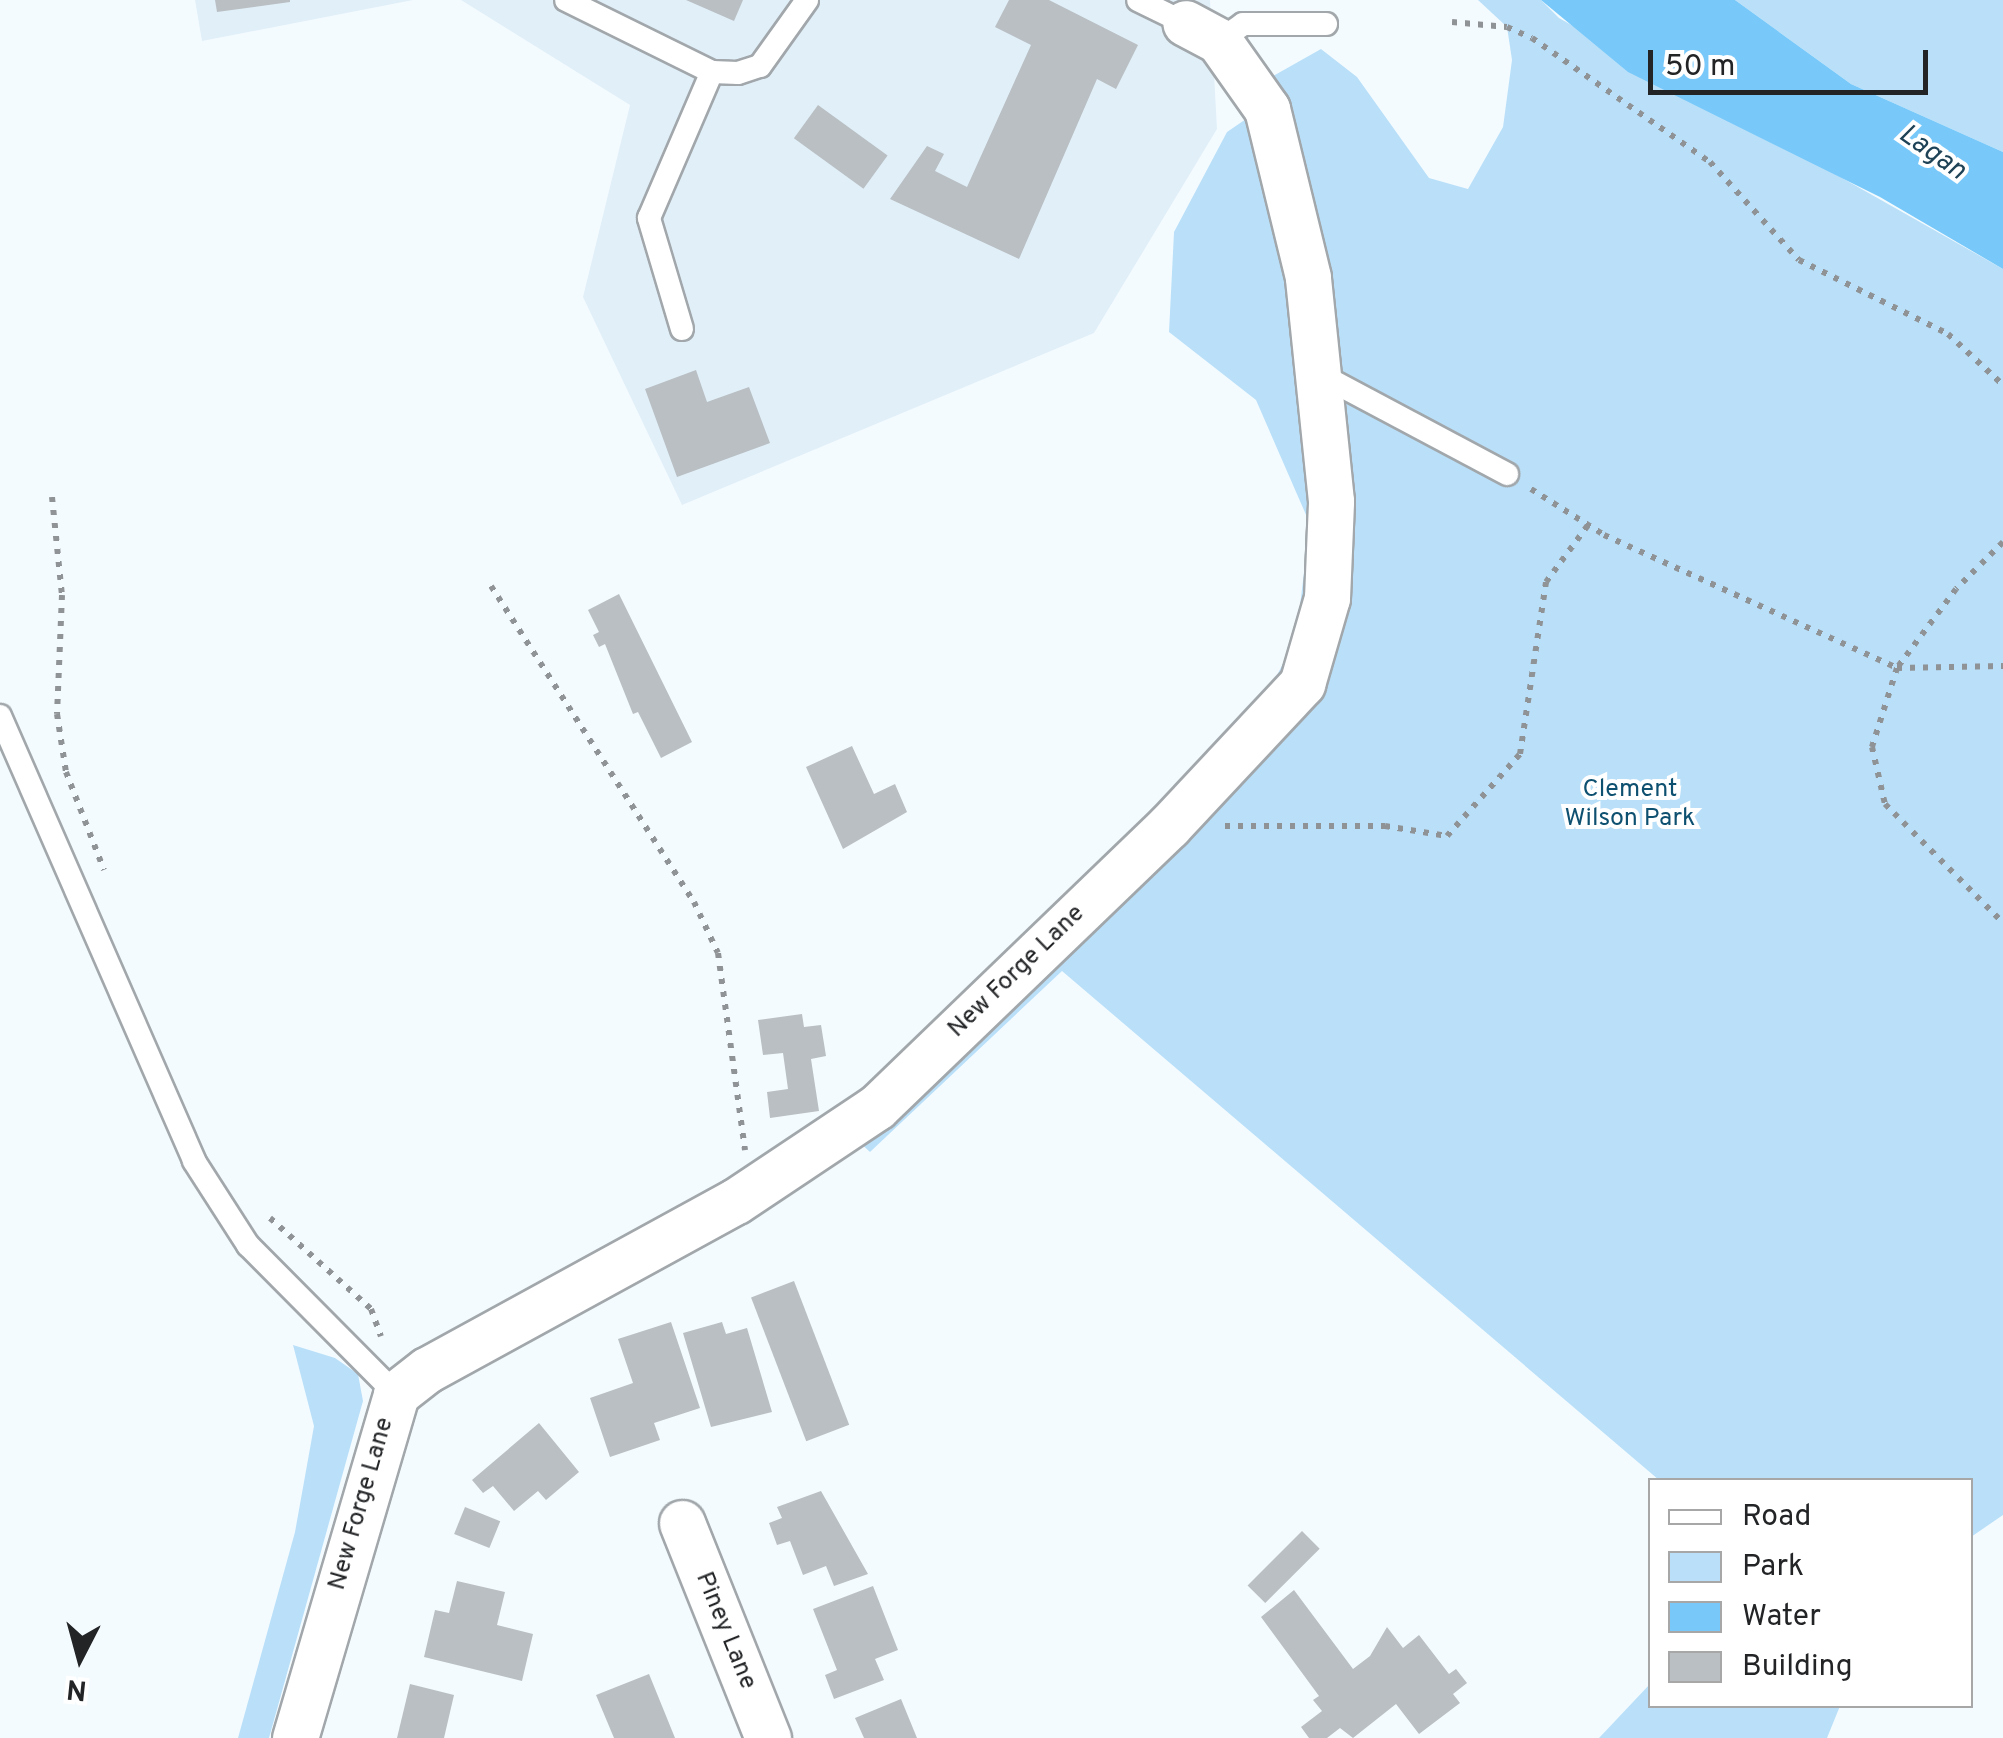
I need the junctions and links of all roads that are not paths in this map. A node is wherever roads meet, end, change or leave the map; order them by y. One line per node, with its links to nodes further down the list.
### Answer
1 (566, 0): 6 (lane)
2 (808, 0): 6 (lane)
3 (1138, 0): 5 (lane)
4 (1326, 24): 5 (lane)
5 (1202, 32): 8 (street, New Forge Lane)
6 (712, 72): 7 (lane)
7 (682, 329)
8 (1318, 374): 9 (lane); 11 (street, New Forge Lane)
9 (1507, 474)
10 (0, 716): 11 (lane)
11 (384, 1383): 13 (street, New Forge Lane)
12 (682, 1524): 14 (street, Piney Lane)
13 (295, 1738)
14 (768, 1738)

